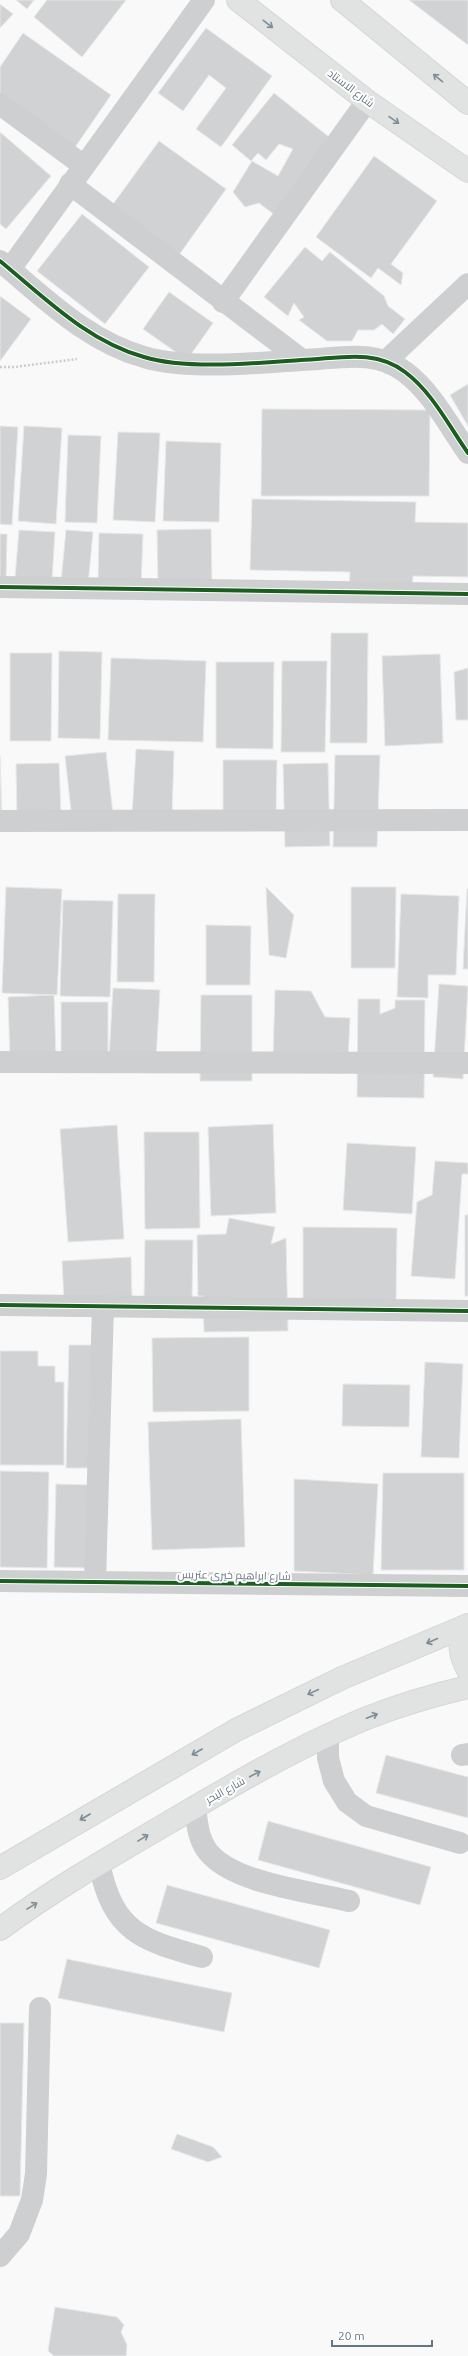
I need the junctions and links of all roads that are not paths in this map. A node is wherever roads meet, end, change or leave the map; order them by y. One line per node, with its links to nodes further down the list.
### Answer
1 (204, 0): 7 (street)
2 (238, 0): 4 (main road, شارع الاستاد, one-way to 4)
3 (342, 0): 5 (main road, one-way to 3)
4 (367, 101): 8 (main road, شارع الاستاد, one-way to 8); 12 (street)
5 (468, 103)
6 (0, 104): 7 (street)
7 (84, 166): 9 (street)
8 (468, 171)
9 (70, 184): 10 (street); 12 (street)
10 (5, 265): 13 (street)
11 (468, 284): 14 (street)
12 (223, 302): 13 (street)
13 (302, 360): 14 (street)
14 (387, 360): 15 (street)
15 (468, 453)
16 (0, 587): 17 (street)
17 (468, 594)
18 (468, 820): 19 (street)
19 (0, 821)
20 (0, 1062): 21 (street)
21 (468, 1063)
22 (0, 1305): 23 (street)
23 (103, 1306): 24 (street); 26 (street)
24 (468, 1311)
25 (0, 1581): 26 (street, شارع ابراهيم خيرى عتريس)
26 (94, 1582): 27 (street, شارع ابراهيم خيرى عتريس)
27 (468, 1586)
28 (466, 1626): 29 (main road); 35 (main road, one-way to 35)
29 (468, 1670)
30 (468, 1687): 31 (main road, شارع البحر, one-way to 30)
31 (328, 1737): 32 (main road, شارع البحر, one-way to 31); 33 (street)
32 (195, 1807): 34 (main road, شارع البحر, one-way to 32); 36 (street)
33 (460, 1843)
34 (99, 1864): 37 (main road, شارع البحر, one-way to 34); 38 (street)
35 (0, 1868)
36 (349, 1901)
37 (0, 1929)
38 (202, 1957)
39 (40, 2008): 40 (street)
40 (0, 2256)

